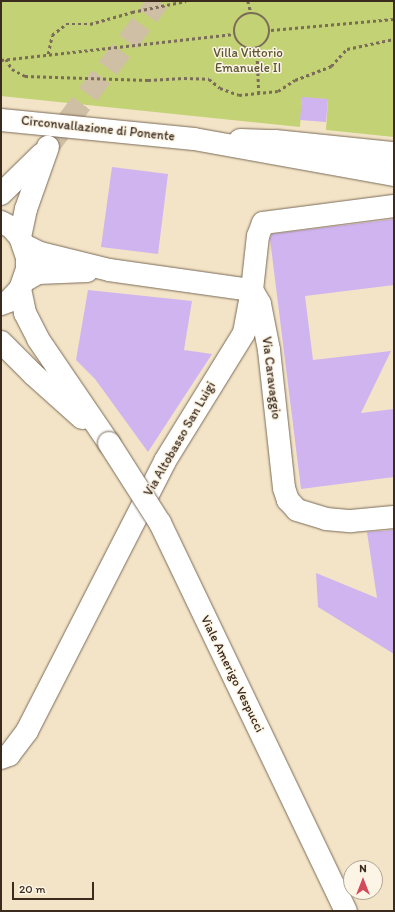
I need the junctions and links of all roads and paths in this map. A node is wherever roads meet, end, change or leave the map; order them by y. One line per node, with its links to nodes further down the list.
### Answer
1 (186, 1): 9 (path)
2 (248, 1): 3 (path)
3 (251, 13): 5 (path); 6 (path)
4 (394, 19): 5 (path)
5 (271, 30): 8 (path)
6 (234, 34): 8 (path); 9 (path)
7 (394, 39): 12 (path)
8 (257, 48): 12 (path)
9 (48, 54): 10 (path)
10 (6, 59): 11 (path); 12 (path)
11 (1, 60)
12 (259, 92)
13 (1, 120): 14 (street, Circonvallazione di Ponente)
14 (194, 139): 15 (street); 16 (street)
15 (394, 153)
16 (394, 175)
17 (1, 194): 20 (street)
18 (394, 206): 23 (street, Via Altobasso San Luigi)
19 (1, 222): 20 (street)
20 (22, 241): 21 (street); 22 (street)
21 (109, 270): 22 (street); 23 (street)
22 (22, 285): 24 (street); 26 (street)
23 (252, 290): 27 (street, Via Caravaggio); 28 (street, Via Altobasso San Luigi)
24 (1, 304)
25 (1, 342): 26 (street)
26 (109, 443): 29 (street, Viale Amerigo Vespucci, bridge)
27 (394, 517)
28 (1, 758)
29 (346, 911)

